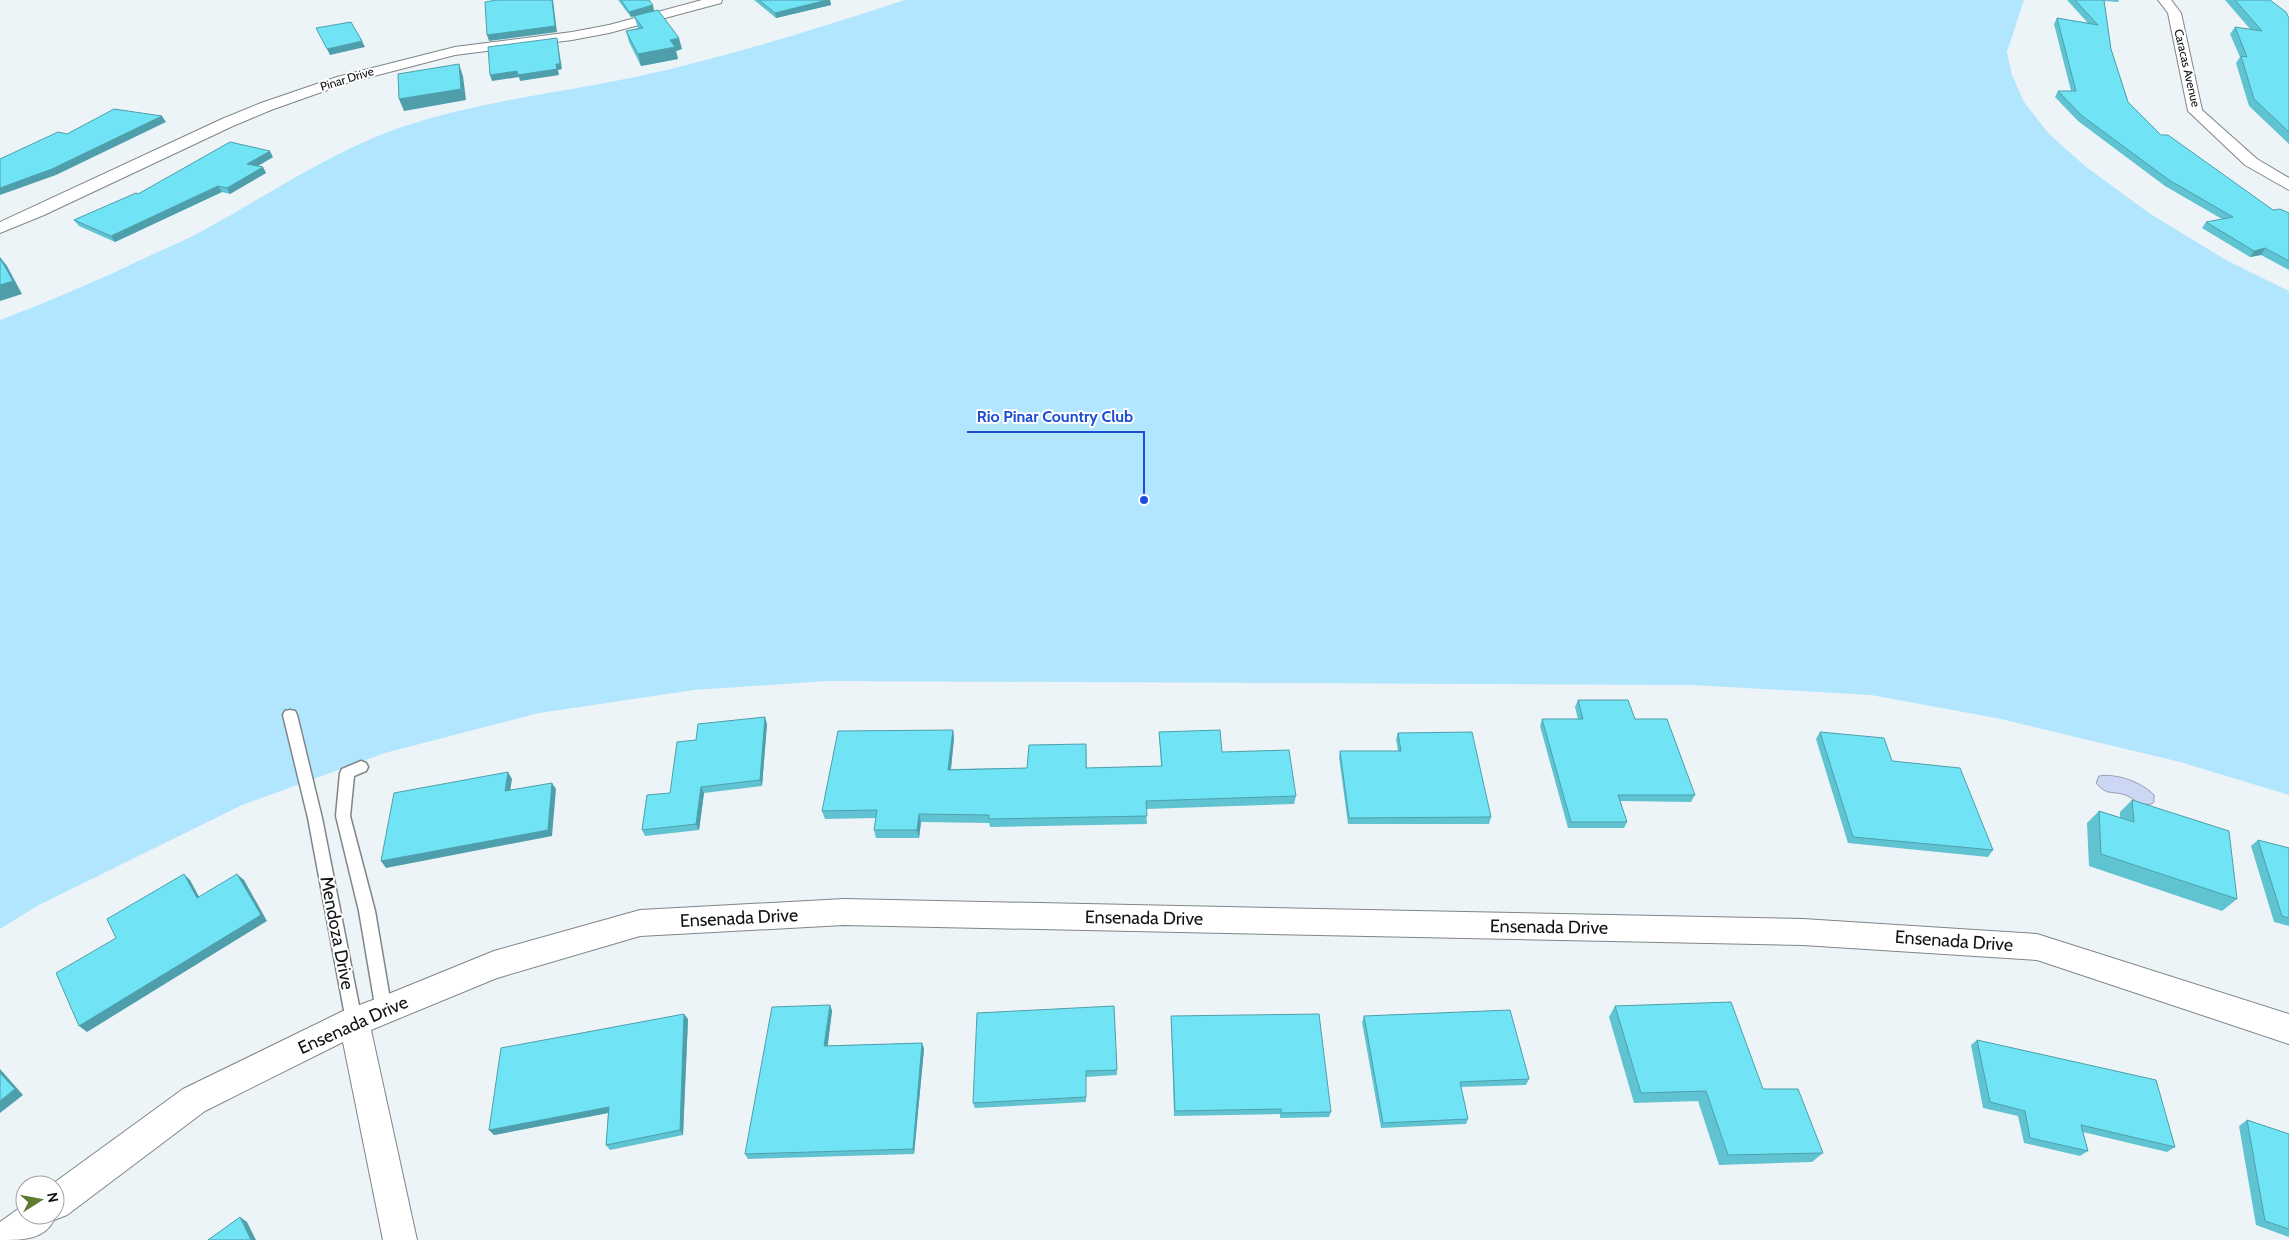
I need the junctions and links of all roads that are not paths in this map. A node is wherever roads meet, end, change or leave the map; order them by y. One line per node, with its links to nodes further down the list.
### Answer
1 (716, 0): 4 (street, Pinar Drive)
2 (2164, 0): 3 (street, Caracas Avenue)
3 (2289, 185)
4 (0, 228)
5 (290, 715): 7 (lane, Mendoza Drive)
6 (361, 767): 7 (lane)
7 (369, 1016): 8 (street, Ensenada Drive); 9 (street, Ensenada Drive); 12 (street, Mendoza Drive)
8 (2289, 1029)
9 (65, 1196)
10 (25, 1225): 11 (street)
11 (5, 1240)
12 (400, 1240)

